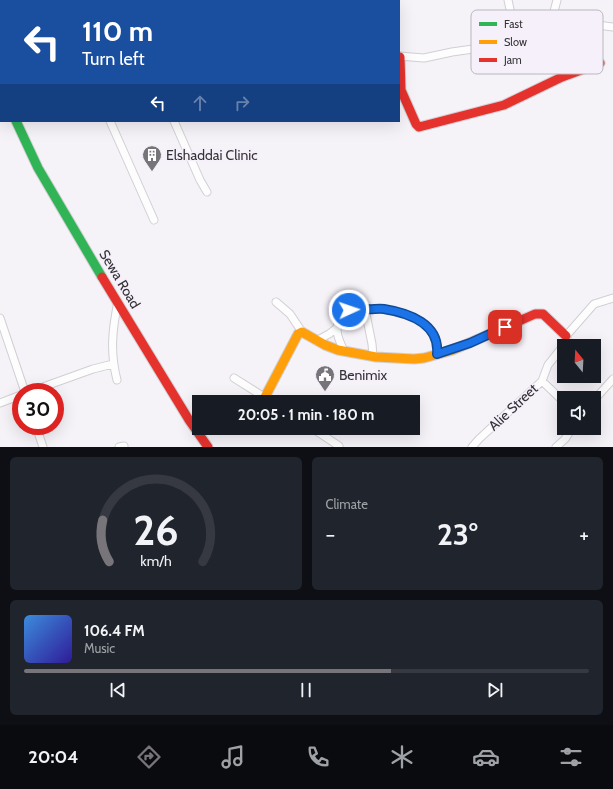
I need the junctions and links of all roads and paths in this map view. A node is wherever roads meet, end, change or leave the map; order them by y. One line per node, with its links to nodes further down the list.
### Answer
1 (508, 0): 3 (street)
2 (556, 0): 4 (street)
3 (510, 10)
4 (554, 10)
5 (603, 26): 6 (street)
6 (613, 27)
7 (471, 49): 8 (street)
8 (400, 56): 9 (street)
9 (570, 74)
10 (16, 122): 16 (street, Sewa Road)
11 (110, 122): 14 (street)
12 (174, 122): 13 (street)
13 (207, 192)
14 (154, 220)
15 (613, 298): 22 (street, Alie Street)
16 (118, 302): 27 (street); 47 (street, Sewa Road)
17 (276, 302): 21 (street)
18 (365, 309): 20 (street); 25 (street); 26 (street)
19 (0, 318): 32 (street)
20 (338, 327): 23 (street); 24 (street)
21 (302, 332): 23 (street); 36 (street)
22 (566, 336): 25 (street); 31 (street, Alie Street)
23 (316, 341): 24 (street)
24 (344, 351): 26 (street)
25 (437, 354): 26 (street)
26 (373, 356)
27 (113, 364): 29 (street); 33 (street)
28 (234, 378): 35 (street)
29 (117, 380)
30 (613, 380): 34 (street)
31 (542, 381): 37 (street); 48 (street, Alie Street)
32 (22, 383)
33 (53, 383)
34 (601, 393)
35 (260, 395)
36 (270, 395)
37 (557, 395)
38 (12, 398): 39 (street)
39 (0, 403)
40 (39, 435): 44 (street)
41 (322, 435): 43 (street)
42 (568, 435): 49 (street)
43 (339, 446)
44 (44, 447)
45 (119, 447): 46 (street)
46 (124, 447)
47 (208, 447)
48 (472, 447)
49 (556, 447)

